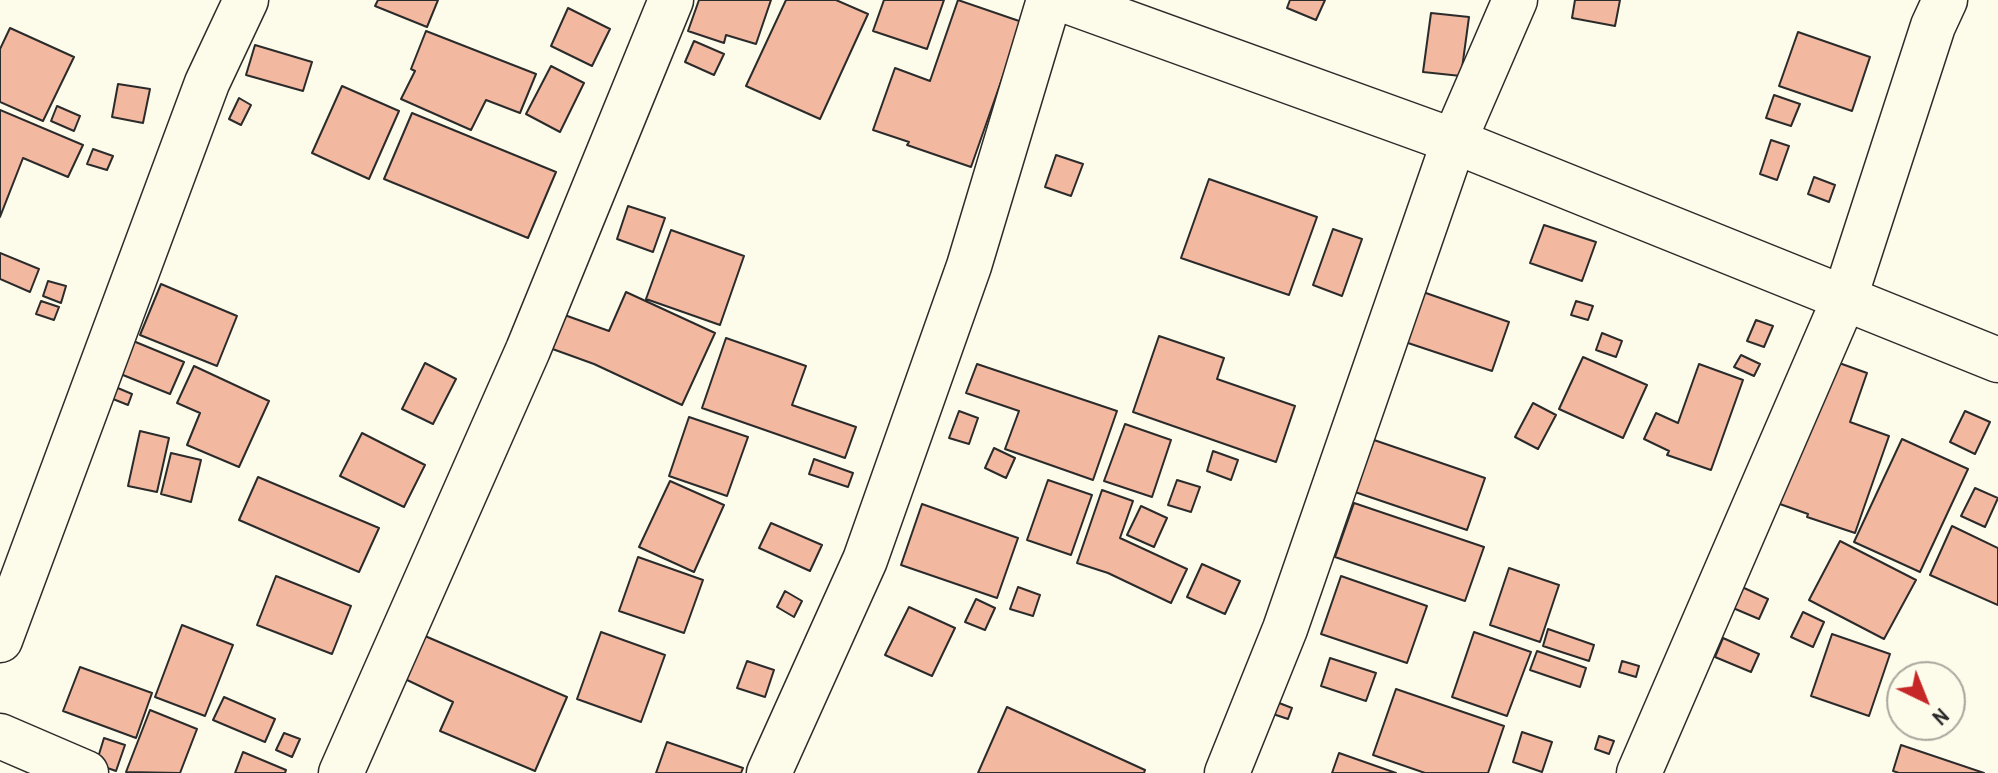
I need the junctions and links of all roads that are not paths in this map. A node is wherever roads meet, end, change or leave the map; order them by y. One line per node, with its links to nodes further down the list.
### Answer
1 (246, 0): 10 (street)
2 (671, 0): 13 (street)
3 (1049, 0): 14 (street)
4 (1064, 0): 7 (street)
5 (1515, 0): 7 (street)
6 (1945, 0): 8 (street)
7 (1454, 141): 8 (street); 15 (street)
8 (1845, 297): 9 (street); 16 (street)
9 (1998, 360)
10 (0, 640)
11 (0, 736): 12 (street)
12 (86, 773)
13 (341, 773)
14 (769, 773)
15 (1227, 773)
16 (1639, 773)

